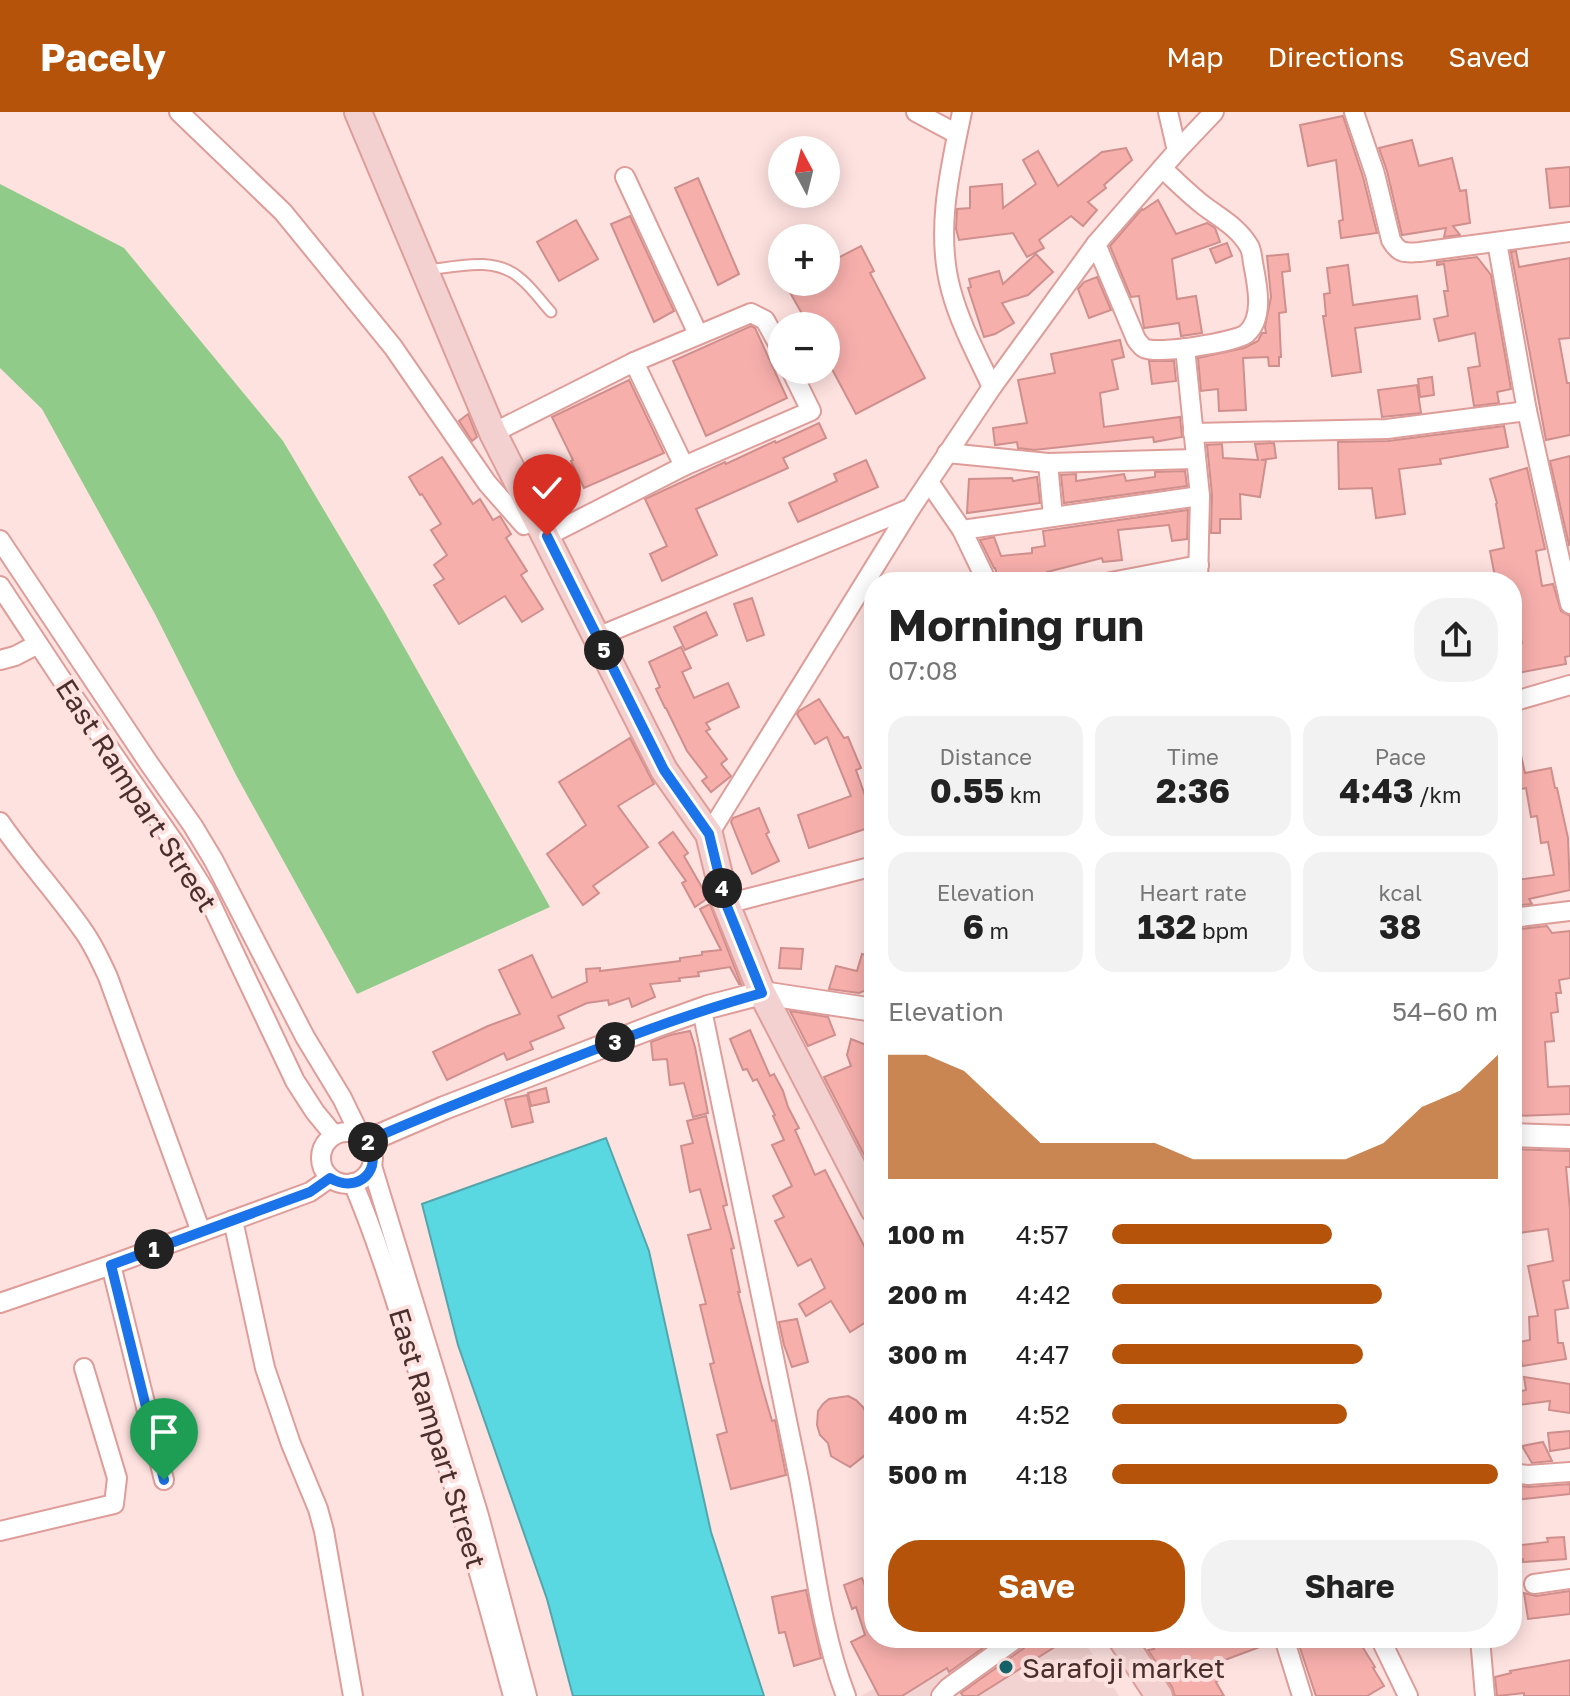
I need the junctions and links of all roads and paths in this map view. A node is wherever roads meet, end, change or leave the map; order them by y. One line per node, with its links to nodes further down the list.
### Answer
1 (179, 112): 34 (street)
2 (358, 112): 15 (main road)
3 (916, 112): 8 (street)
4 (962, 112): 8 (street)
5 (1168, 112): 9 (street)
6 (1214, 112): 9 (street)
7 (1354, 112): 13 (street)
8 (957, 134): 22 (street)
9 (1177, 151): 10 (street)
10 (1162, 168): 14 (street); 19 (street)
11 (625, 177): 18 (street)
12 (1570, 232): 13 (street)
13 (1497, 242): 23 (street)
14 (1096, 244): 19 (street); 22 (street)
15 (425, 271): 16 (lane); 24 (main road)
16 (551, 312)
17 (768, 325): 18 (street)
18 (698, 334): 20 (street)
19 (1185, 348): 25 (street)
20 (634, 362): 24 (street); 29 (street)
21 (798, 384): 29 (street)
22 (992, 387): 26 (street)
23 (1527, 411): 25 (street); 42 (street)
24 (493, 433): 34 (main road)
25 (1193, 433): 27 (street)
26 (947, 453): 28 (street); 30 (street)
27 (1195, 459): 28 (street); 31 (street)
28 (1048, 463): 33 (street)
29 (684, 466): 34 (street)
30 (929, 482): 32 (street); 35 (street)
31 (1200, 496): 33 (street); 39 (street)
32 (911, 508): 37 (street); 43 (street)
33 (1053, 517): 35 (street)
34 (542, 527): 43 (main road)
35 (962, 530): 38 (street)
36 (0, 540): 60 (street)
37 (871, 572)
38 (982, 572)
39 (1199, 572)
40 (864, 584): 49 (street)
41 (0, 586): 44 (street, East Rampart Street)
42 (1570, 604)
43 (597, 637): 49 (main road)
44 (38, 644): 45 (street); 57 (street, East Rampart Street)
45 (0, 660)
46 (1570, 685): 47 (street)
47 (1522, 699)
48 (0, 822): 66 (street)
49 (709, 834): 51 (main road)
50 (864, 869): 51 (street)
51 (726, 904): 54 (main road)
52 (1570, 911): 53 (street)
53 (1522, 917)
54 (762, 993): 55 (street); 56 (street); 64 (main road)
55 (864, 1008)
56 (702, 1010): 60 (street); 84 (street)
57 (334, 1135): 60 (street); 62 (street)
58 (1522, 1135): 59 (street)
59 (1570, 1137)
60 (364, 1138): 61 (street)
61 (372, 1166): 63 (street); 83 (street)
62 (330, 1178): 63 (street); 65 (street)
63 (353, 1183): 82 (street, East Rampart Street)
64 (864, 1190)
65 (233, 1220): 66 (street); 81 (street)
66 (201, 1232): 67 (street)
67 (111, 1265): 68 (street); 72 (street)
68 (0, 1303)
69 (84, 1368): 73 (street)
70 (1570, 1472): 71 (street)
71 (1522, 1474)
72 (164, 1480)
73 (0, 1531)
74 (1570, 1579): 75 (street)
75 (1534, 1584)
76 (1003, 1648): 85 (street)
77 (1129, 1648): 86 (main road)
78 (1287, 1648): 87 (street)
79 (1385, 1648): 88 (street)
80 (1481, 1648): 89 (street)
81 (353, 1696)
82 (513, 1696)
83 (527, 1696)
84 (846, 1696)
85 (941, 1696)
86 (1159, 1696)
87 (1302, 1696)
88 (1408, 1696)
89 (1485, 1696)

